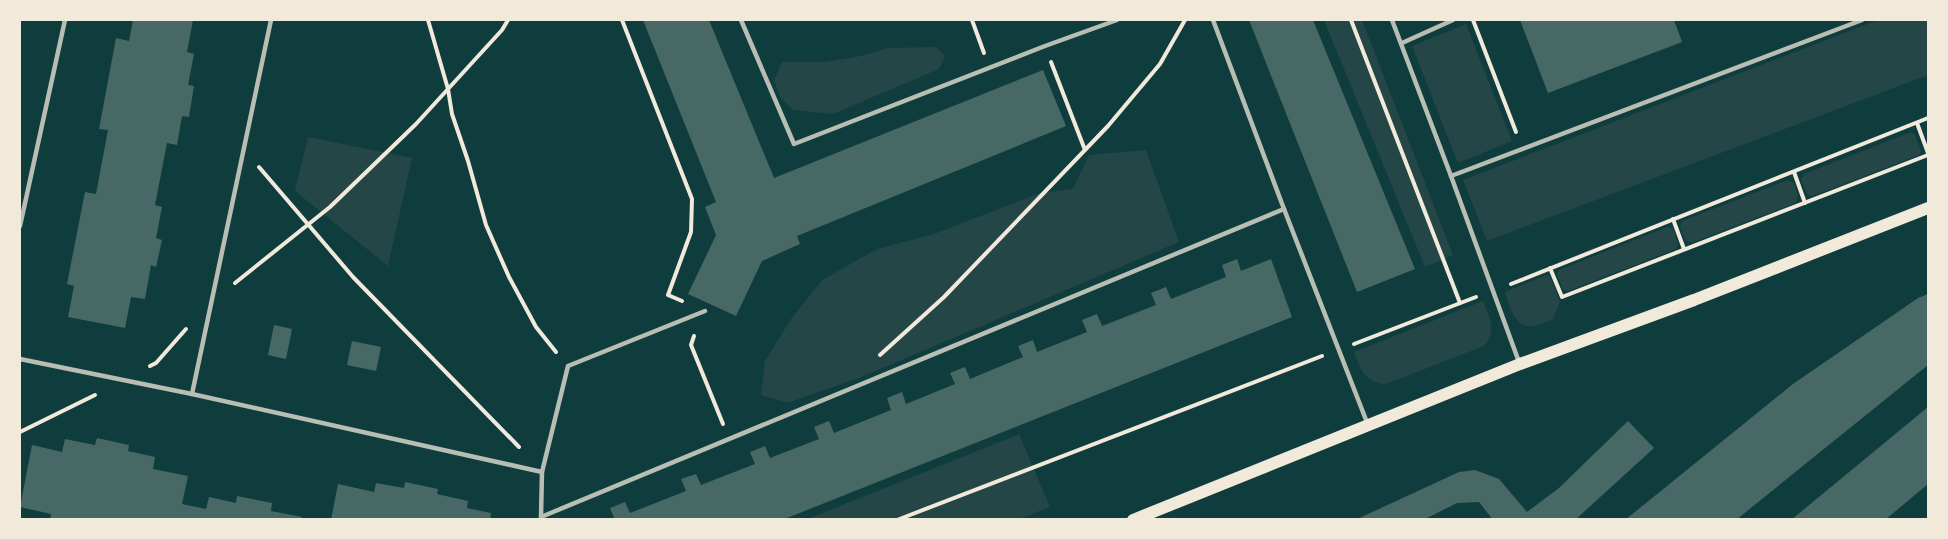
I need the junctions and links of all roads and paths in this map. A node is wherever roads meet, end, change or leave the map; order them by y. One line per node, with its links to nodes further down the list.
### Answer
1 (65, 20): 33 (lane)
2 (271, 20): 22 (lane)
3 (429, 20): 19 (path)
4 (508, 20): 19 (path)
5 (622, 20): 39 (path)
6 (741, 20): 18 (lane)
7 (970, 20): 18 (path)
8 (1117, 20): 17 (lane)
9 (1185, 20): 24 (path)
10 (1213, 20): 30 (lane)
11 (1351, 20): 38 (path)
12 (1392, 20): 16 (lane)
13 (1453, 20): 16 (lane)
14 (1473, 20): 23 (path)
15 (1862, 20): 23 (lane)
16 (1402, 43): 27 (lane)
17 (1045, 46): 18 (lane); 24 (path)
18 (989, 67)
19 (448, 89): 32 (path); 44 (path)
20 (1929, 118): 21 (path)
21 (1917, 123): 25 (path); 26 (path)
22 (244, 147): 32 (path); 37 (lane)
23 (1523, 149): 27 (lane)
24 (1085, 150): 41 (path)
25 (1929, 154): 28 (path)
26 (1794, 172): 28 (path); 31 (path)
27 (1451, 176): 36 (lane)
28 (1805, 203): 34 (path)
29 (1929, 208): 43 (main road)
30 (1284, 209): 40 (lane); 49 (lane)
31 (1673, 219): 34 (path); 35 (path)
32 (308, 225): 37 (path); 50 (path)
33 (20, 226)
34 (1684, 249): 35 (path)
35 (1550, 268): 36 (path)
36 (1493, 291): 38 (path); 43 (lane)
37 (211, 302): 45 (path); 46 (lane)
38 (1460, 303): 40 (path)
39 (705, 311): 44 (lane); 49 (path)
40 (1339, 350): 47 (lane); 52 (path)
41 (875, 358)
42 (20, 359): 45 (lane)
43 (1520, 364): 47 (main road)
44 (568, 366): 50 (lane)
45 (122, 381): 46 (lane); 48 (path)
46 (192, 394): 50 (lane)
47 (1368, 425): 53 (main road)
48 (20, 432)
49 (729, 439): 51 (lane)
50 (542, 472): 51 (lane)
51 (541, 518)
52 (897, 519)
53 (1132, 519)

